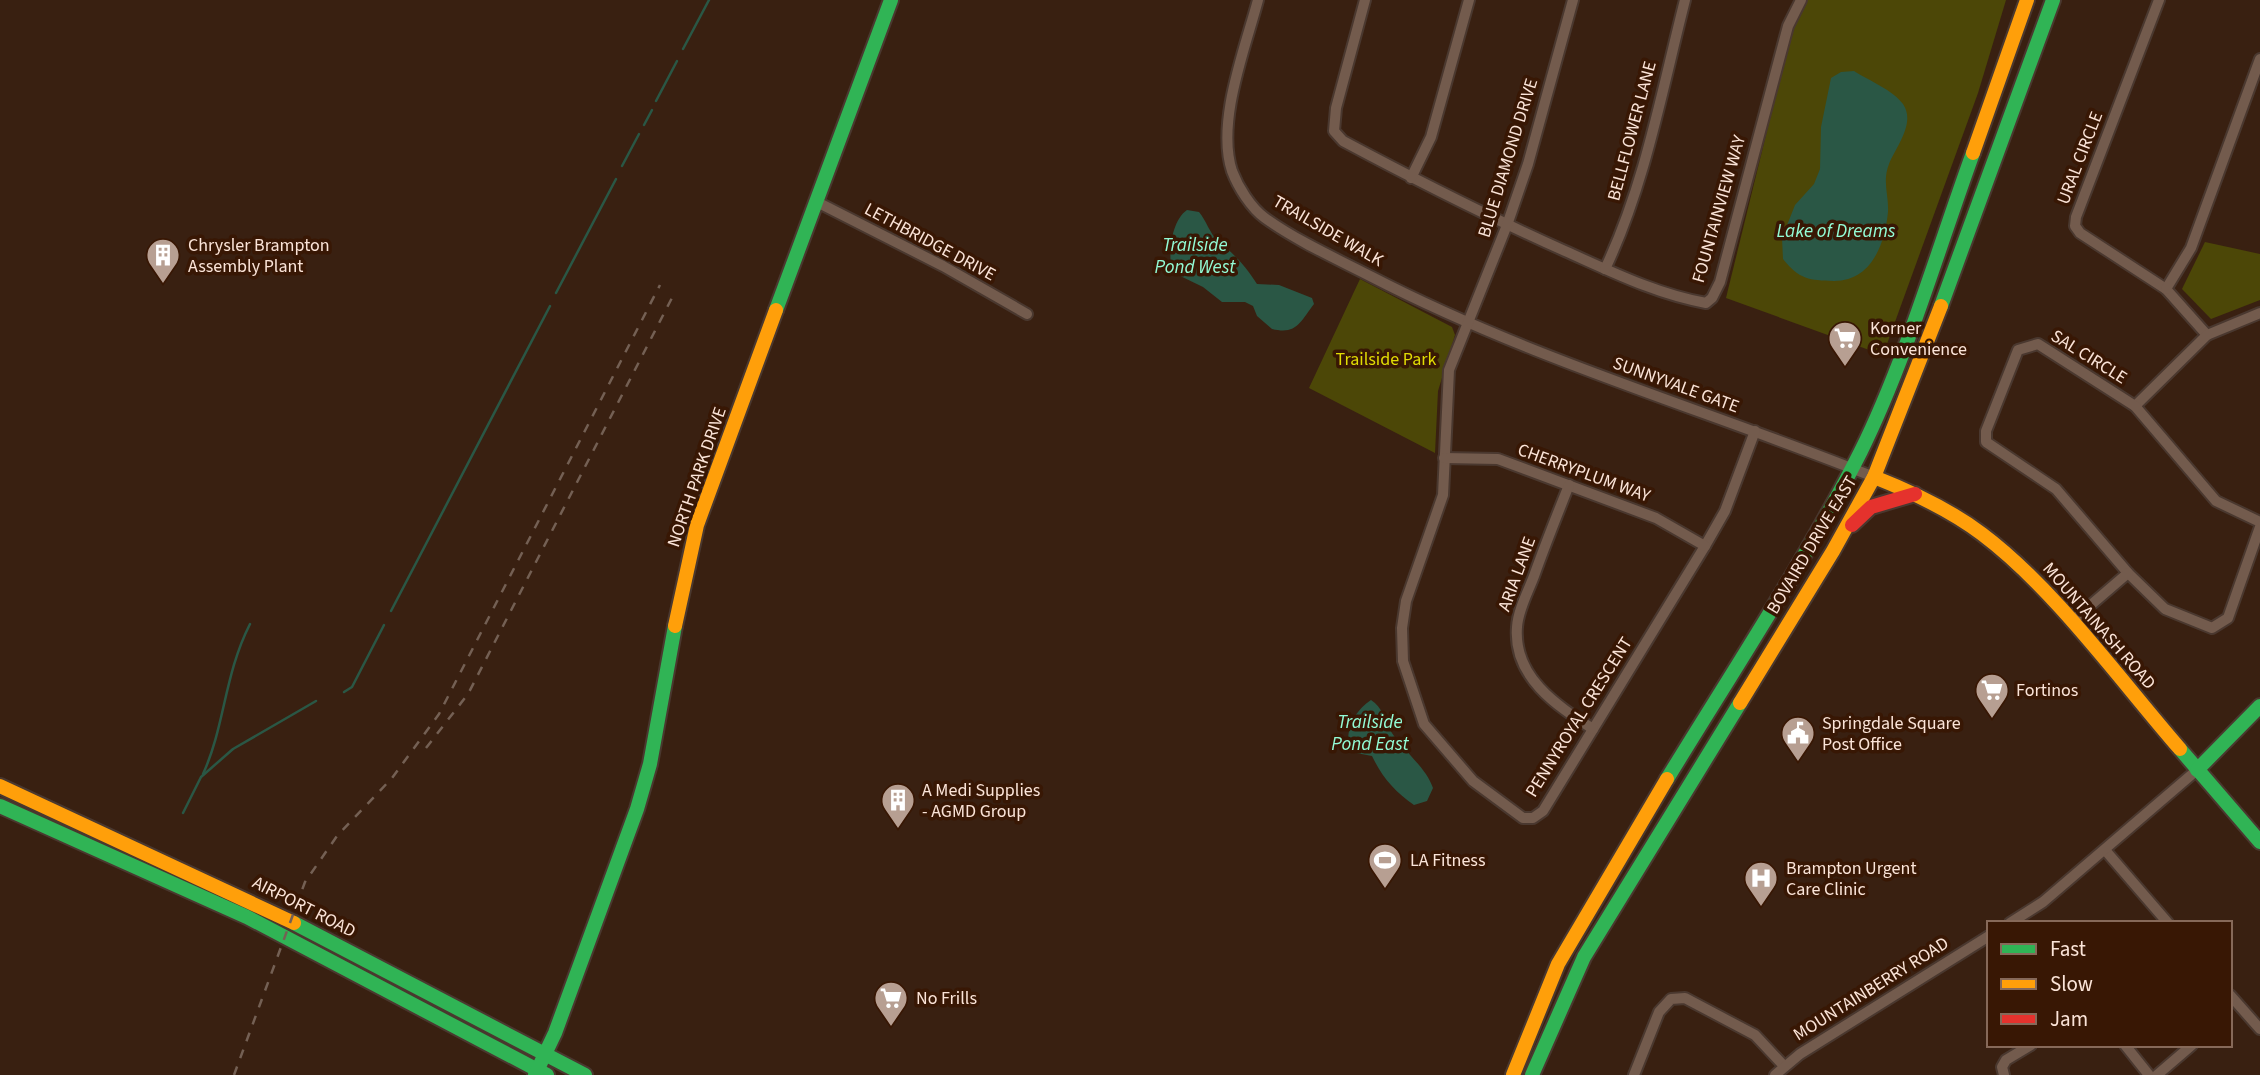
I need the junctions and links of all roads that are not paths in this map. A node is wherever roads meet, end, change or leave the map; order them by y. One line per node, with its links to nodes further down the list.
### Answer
1 (891, 0): 13 (main road, NORTH PARK DRIVE)
2 (1258, 0): 19 (street, TRAILSIDE WALK)
3 (1365, 0): 12 (street, FOUNTAINVIEW WAY)
4 (1469, 0): 12 (street)
5 (1573, 0): 14 (street, BLUE DIAMOND DRIVE)
6 (1685, 0): 15 (street, BELLFLOWER LANE)
7 (1801, 0): 15 (street, FOUNTAINVIEW WAY)
8 (2026, 0): 24 (main road, BOVAIRD DRIVE EAST)
9 (2053, 0): 25 (main road, BOVAIRD DRIVE EAST)
10 (2160, 0): 16 (street, URAL CIRCLE)
11 (2260, 59): 16 (street)
12 (1411, 178): 14 (street, FOUNTAINVIEW WAY)
13 (817, 202): 18 (street, LETHBRIDGE DRIVE); 50 (main road, NORTH PARK DRIVE)
14 (1507, 225): 15 (street, FOUNTAINVIEW WAY); 19 (street, BLUE DIAMOND DRIVE)
15 (1605, 269)
16 (2166, 289): 20 (street, URAL CIRCLE)
17 (2260, 313): 20 (street)
18 (1027, 314)
19 (1468, 323): 22 (street, SUNNYVALE GATE); 23 (street, PENNYROYAL CRESCENT)
20 (2207, 335): 21 (street)
21 (2135, 406): 28 (street, SAL CIRCLE); 31 (street, SAL CIRCLE)
22 (1755, 431): 24 (street, SUNNYVALE GATE); 30 (street, PENNYROYAL CRESCENT)
23 (1444, 458): 26 (street, CHERRYPLUM WAY); 34 (street, PENNYROYAL CRESCENT)
24 (1853, 468): 25 (street, SUNNYVALE GATE); 40 (main road, BOVAIRD DRIVE EAST)
25 (1874, 477): 27 (main road, MOUNTAINASH ROAD); 29 (main road, BOVAIRD DRIVE EAST)
26 (1569, 485): 30 (street, CHERRYPLUM WAY); 34 (street, ARIA LANE)
27 (1915, 494): 29 (main road); 32 (main road, MOUNTAINASH ROAD)
28 (2260, 524): 31 (street, SAL CIRCLE)
29 (1843, 533): 41 (main road, BOVAIRD DRIVE EAST)
30 (1705, 546): 34 (street, PENNYROYAL CRESCENT)
31 (2128, 573): 32 (street)
32 (2071, 622): 35 (main road, MOUNTAINASH ROAD)
33 (2260, 706): 35 (main road)
34 (1593, 729)
35 (2197, 770): 38 (main road, MOUNTAINASH ROAD); 39 (street)
36 (0, 786): 50 (main road, AIRPORT ROAD)
37 (0, 806): 52 (main road, AIRPORT ROAD)
38 (2260, 842)
39 (2105, 850): 42 (street); 43 (street)
40 (1615, 863): 41 (main road); 54 (main road, BOVAIRD DRIVE EAST)
41 (1627, 883): 55 (main road, BOVAIRD DRIVE EAST)
42 (2013, 921)
43 (2166, 921)
44 (1987, 937): 51 (street, MOUNTAINBERRY ROAD)
45 (2235, 1009): 46 (street)
46 (2260, 1029)
47 (2028, 1047): 58 (street)
48 (2127, 1047): 59 (street)
49 (2190, 1047): 60 (street)
50 (545, 1055): 52 (main road, NORTH PARK DRIVE); 53 (main road, AIRPORT ROAD)
51 (1784, 1066): 56 (street); 57 (street, MOUNTAINBERRY ROAD)
52 (540, 1073)
53 (585, 1075)
54 (1513, 1075)
55 (1532, 1075)
56 (1634, 1075)
57 (1775, 1075)
58 (2004, 1075)
59 (2148, 1075)
60 (2157, 1075)

